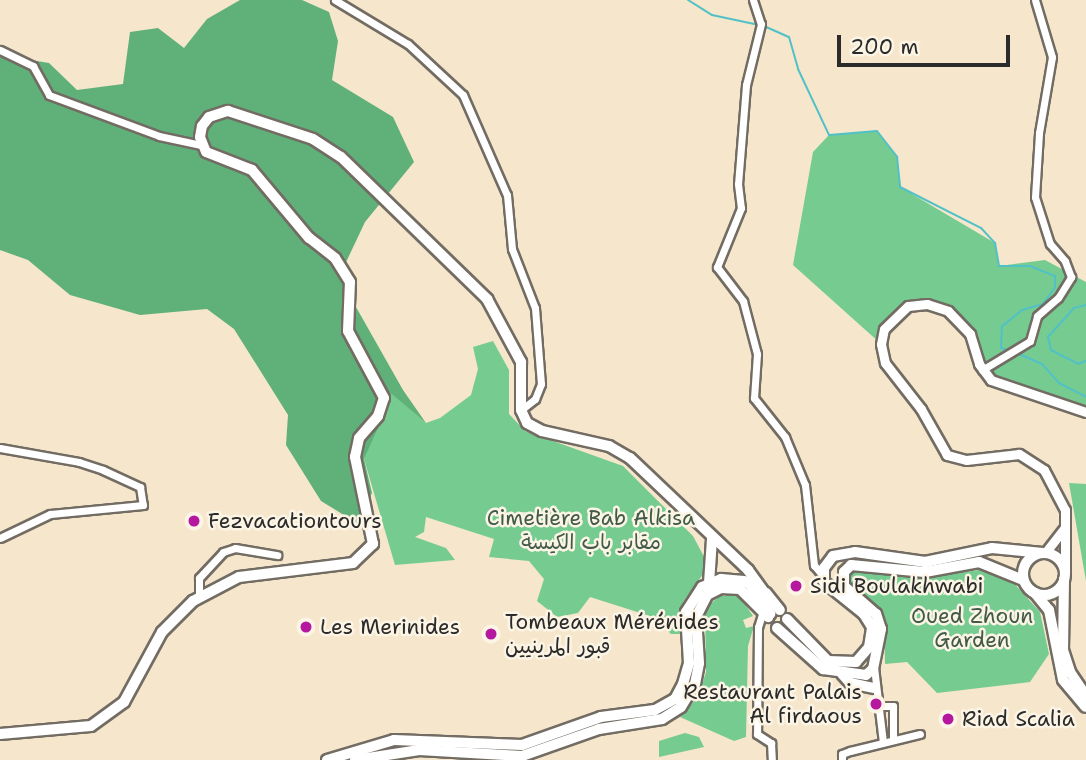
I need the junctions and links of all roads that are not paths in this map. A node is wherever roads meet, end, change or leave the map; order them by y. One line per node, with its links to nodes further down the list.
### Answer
1 (335, 0): 7 (street)
2 (752, 0): 17 (street)
3 (1035, 0): 6 (street)
4 (0, 50): 5 (street)
5 (201, 145): 7 (main road); 23 (main road)
6 (982, 370): 8 (street); 10 (street)
7 (521, 410): 12 (main road)
8 (1086, 412)
9 (0, 448): 11 (street)
10 (1066, 524): 13 (street); 16 (street)
11 (0, 537)
12 (712, 539): 15 (main road); 19 (main road)
13 (1044, 553): 16 (main road); 17 (main road); 18 (main road)
14 (277, 555): 23 (street)
15 (738, 562): 20 (main road); 21 (main road)
16 (1065, 574): 22 (main road); 29 (main road)
17 (822, 575): 24 (main road)
18 (1023, 580): 22 (main road); 25 (main road)
19 (709, 583): 20 (main road); 36 (main road)
20 (748, 583): 21 (main road); 24 (main road)
21 (766, 593): 24 (main road)
22 (1035, 593): 31 (main road)
23 (199, 597): 32 (main road)
24 (774, 614): 26 (main road); 37 (main road); 38 (street)
25 (874, 665): 27 (main road); 28 (street)
26 (842, 674): 27 (main road); 28 (main road)
27 (860, 674): 28 (street)
28 (877, 690): 30 (street)
29 (1086, 696)
30 (880, 706): 34 (street); 35 (street)
31 (1086, 707)
32 (0, 734)
33 (920, 734): 34 (street)
34 (893, 740): 35 (street)
35 (883, 743): 39 (street)
36 (327, 760)
37 (355, 760)
38 (772, 760)
39 (842, 760)

